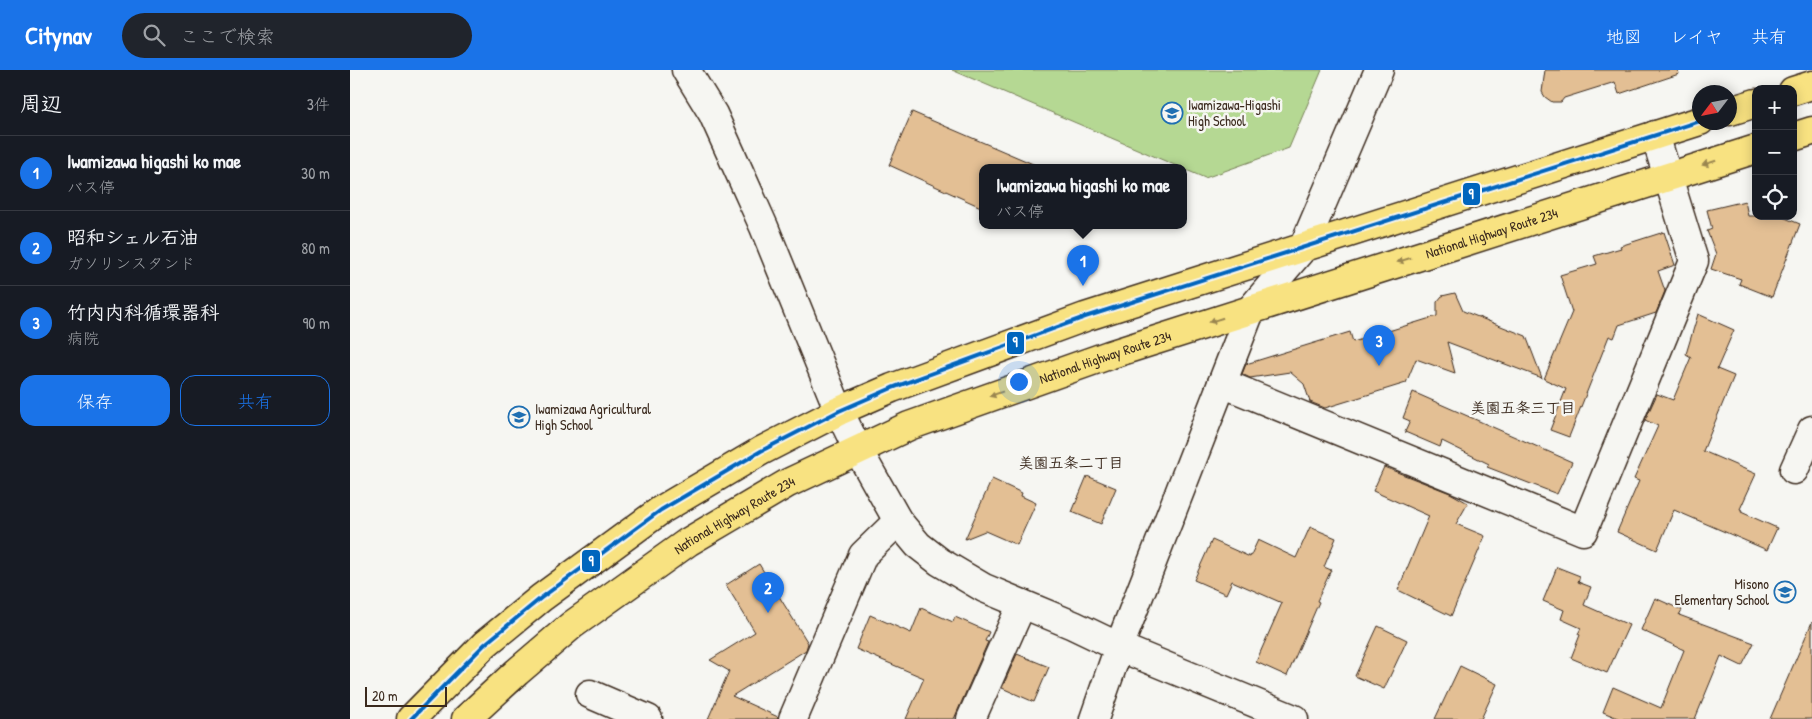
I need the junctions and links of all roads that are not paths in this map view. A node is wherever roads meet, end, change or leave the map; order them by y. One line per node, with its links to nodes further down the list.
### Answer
1 (686, 70): 16 (street)
2 (1380, 70): 13 (street)
3 (1812, 85): 4 (highway)
4 (1797, 90)
5 (1752, 104): 6 (highway)
6 (1737, 109)
7 (1692, 123): 9 (highway)
8 (1812, 131): 10 (highway)
9 (1655, 135): 12 (street); 13 (highway)
10 (1797, 136)
11 (1752, 150): 12 (highway, National Highway Route 234, one-way to 12)
12 (1668, 176): 14 (highway, National Highway Route 234, one-way to 14); 15 (street)
13 (1302, 248): 14 (street); 16 (highway)
14 (1251, 309): 15 (street); 18 (highway, National Highway Route 234, one-way to 18)
15 (1222, 384): 22 (street)
16 (838, 412): 18 (street); 24 (highway)
17 (1812, 430): 19 (street)
18 (858, 450): 20 (street); 25 (highway, National Highway Route 234)
19 (1794, 470)
20 (898, 521): 21 (street); 27 (street)
21 (1022, 604): 22 (street); 28 (street)
22 (1119, 647): 29 (street); 30 (street)
23 (590, 694): 26 (street)
24 (411, 719)
25 (466, 719)
26 (648, 719)
27 (793, 719)
28 (971, 719)
29 (1094, 719)
30 (1294, 719)

